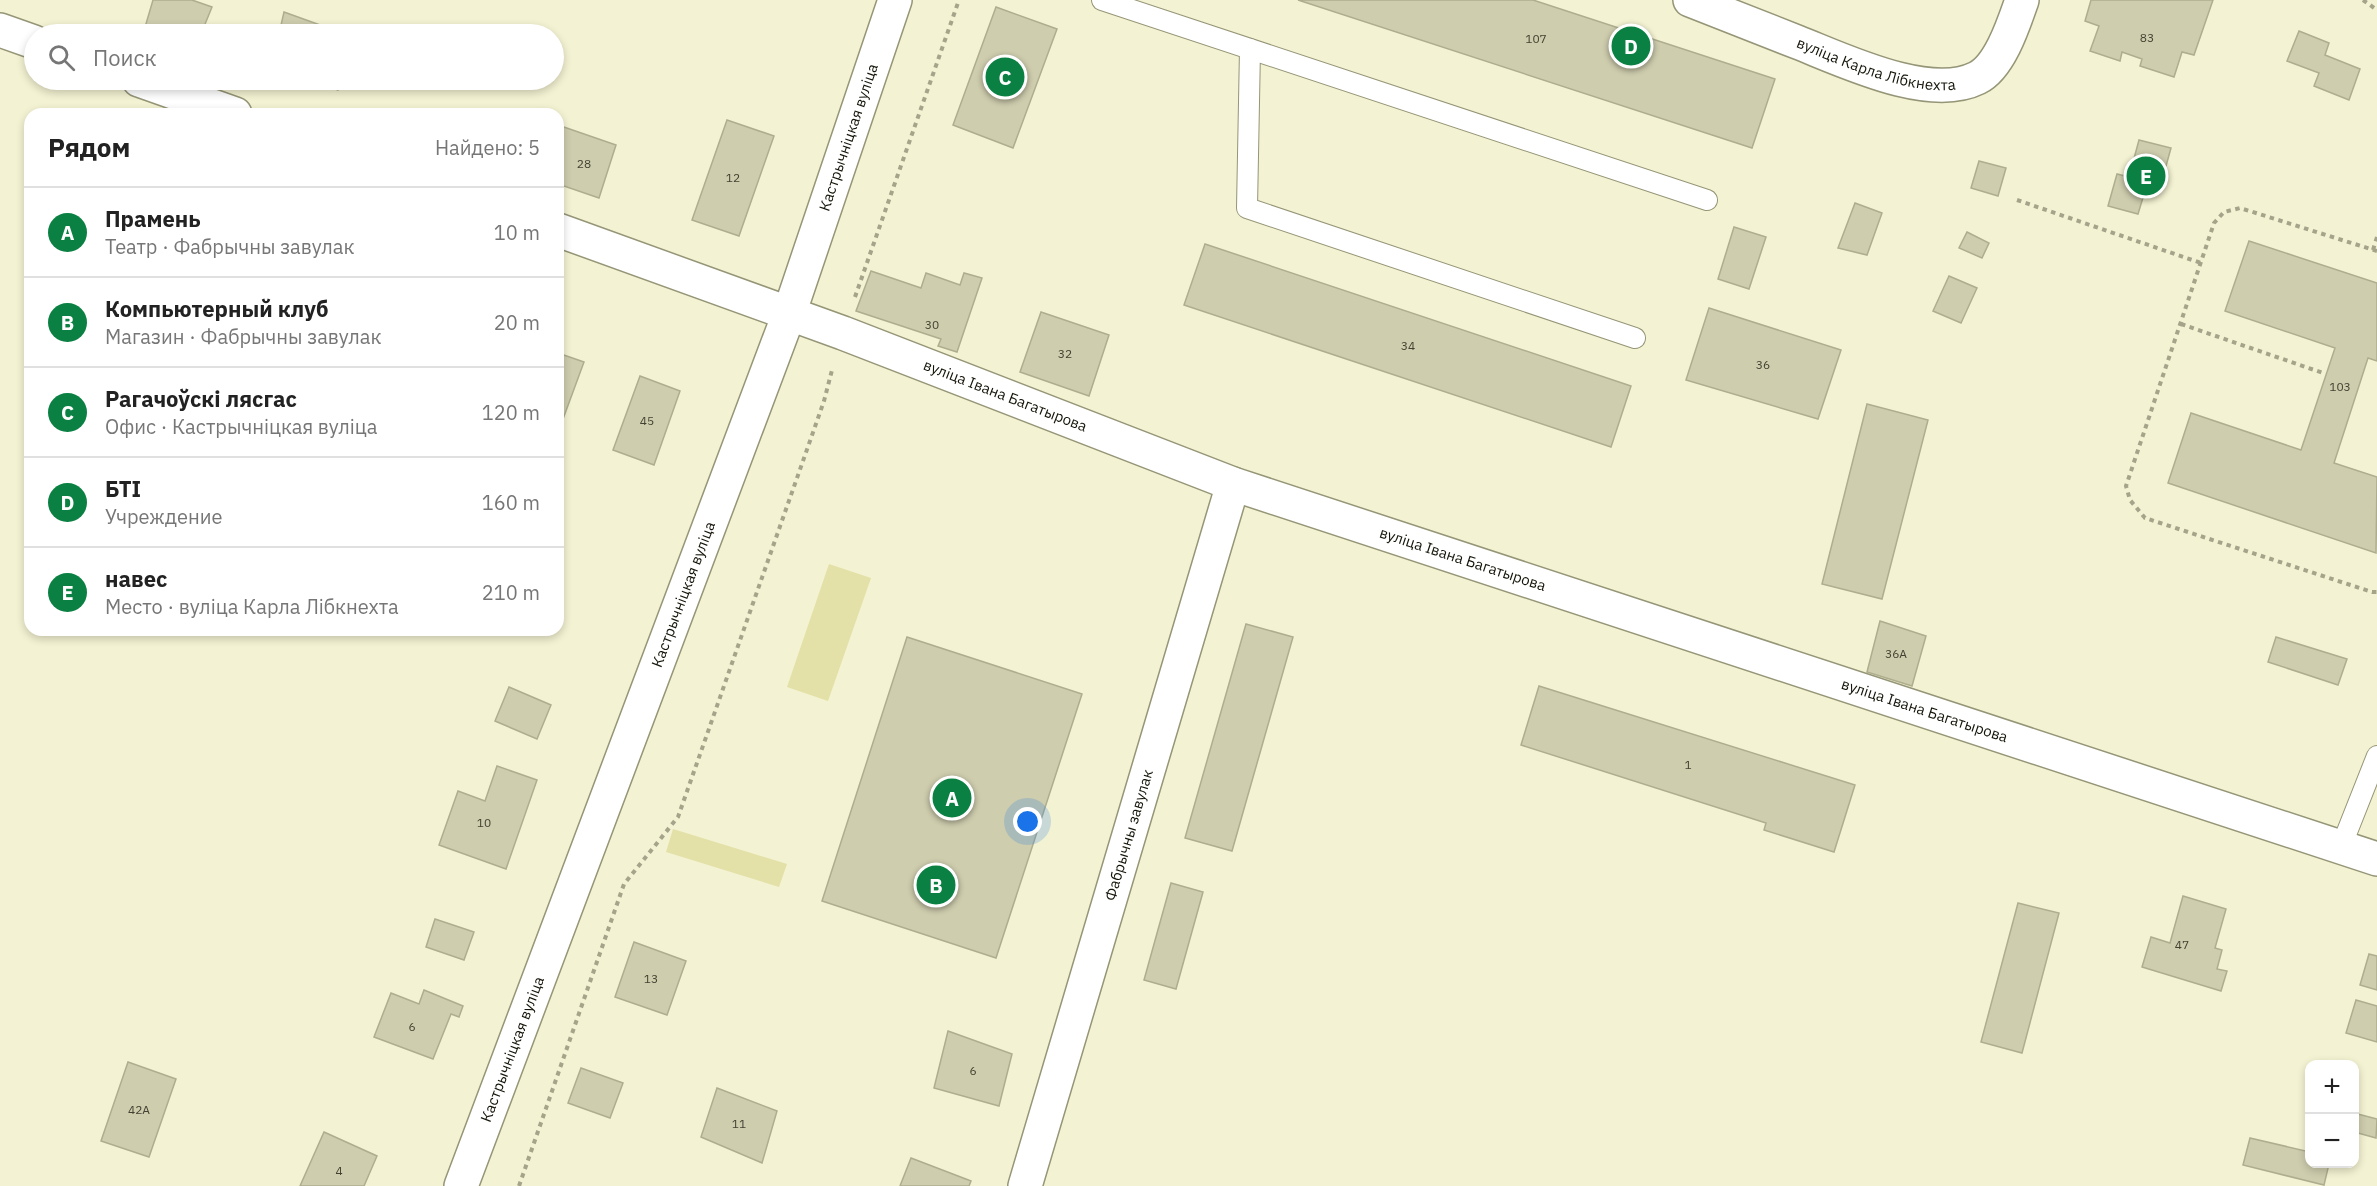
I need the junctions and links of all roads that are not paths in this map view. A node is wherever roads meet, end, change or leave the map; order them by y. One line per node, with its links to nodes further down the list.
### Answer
1 (895, 0): 12 (street, Кастрычніцкая вуліца)
2 (1102, 0): 7 (lane)
3 (1690, 0): 4 (street, вуліца Карла Лібкнехта)
4 (2022, 0)
5 (0, 30): 6 (street)
6 (24, 38)
7 (1250, 49): 10 (lane); 13 (lane)
8 (167, 90): 9 (street)
9 (218, 108)
10 (1707, 200)
11 (564, 232): 12 (street, вуліца Івана Багатырова)
12 (789, 314): 14 (street, вуліца Івана Багатырова); 18 (street, Кастрычніцкая вуліца)
13 (1635, 338)
14 (1233, 484): 16 (street, вуліца Івана Багатырова); 19 (street, Фабрычны завулак)
15 (2377, 756): 16 (lane)
16 (2341, 847): 17 (street, вуліца Івана Багатырова)
17 (2377, 859)
18 (461, 1186)
19 (1025, 1186)

